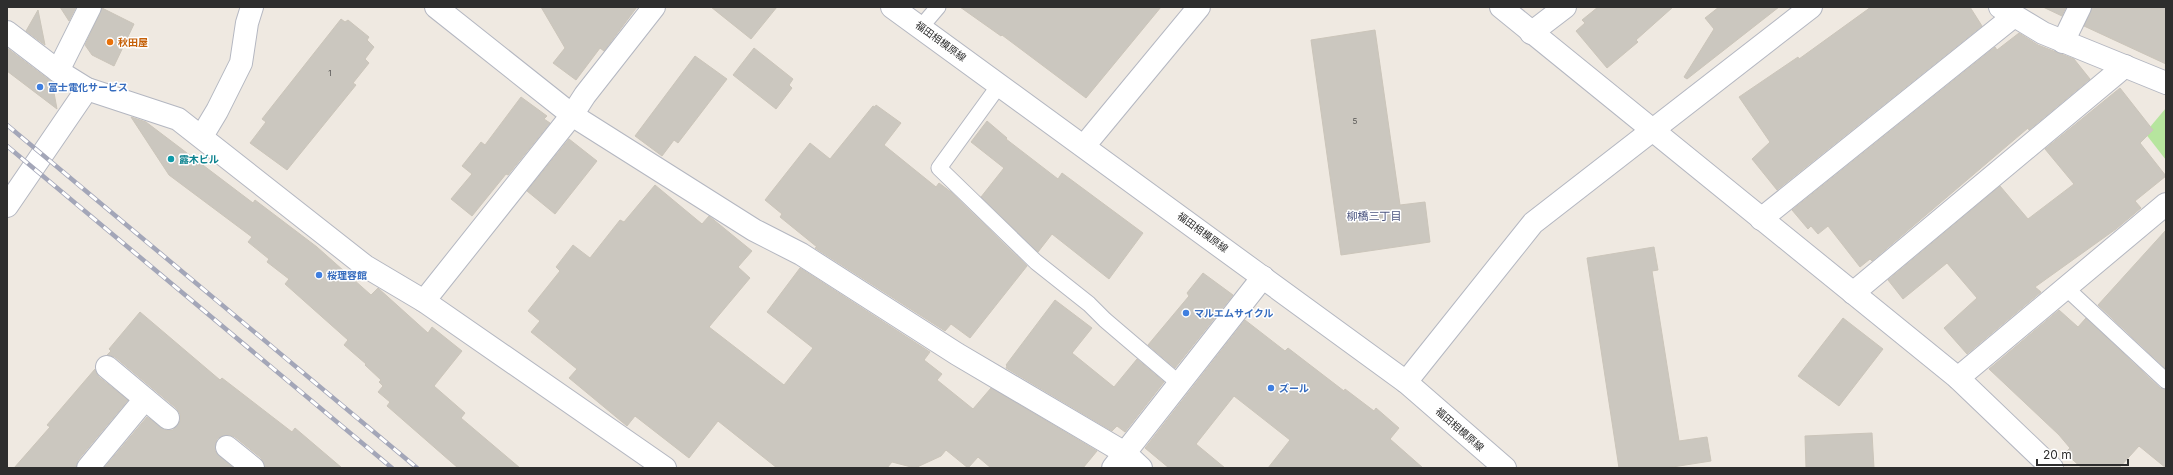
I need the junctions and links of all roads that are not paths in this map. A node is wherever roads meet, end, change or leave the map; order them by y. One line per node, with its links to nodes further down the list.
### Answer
1 (90, 7): 18 (street)
2 (252, 7): 24 (street)
3 (436, 7): 22 (street)
4 (654, 7): 22 (street)
5 (892, 7): 13 (street, 福田相模原線)
6 (938, 7): 13 (lane)
7 (1199, 7): 25 (street)
8 (1501, 7): 15 (street)
9 (1565, 7): 15 (street)
10 (1811, 7): 23 (street)
11 (2080, 7): 16 (street)
12 (2007, 12): 16 (street); 28 (street)
13 (921, 27): 19 (street, 福田相模原線)
14 (7, 32): 18 (street)
15 (1531, 33): 23 (street)
16 (2063, 42): 17 (street)
17 (2125, 66): 20 (street); 31 (street)
18 (58, 71): 21 (street)
19 (1000, 84): 25 (street, 福田相模原線); 37 (lane)
20 (2166, 84)
21 (87, 89): 24 (street); 27 (street)
22 (572, 115): 32 (street); 41 (street)
23 (1651, 130): 28 (street); 36 (street)
24 (202, 136): 32 (street)
25 (1084, 146): 29 (street, 福田相模原線)
26 (2166, 204): 30 (street)
27 (7, 206)
28 (1761, 219): 31 (street)
29 (1263, 277): 36 (street, 福田相模原線); 37 (street)
30 (2065, 287): 34 (street); 35 (lane)
31 (1853, 293): 34 (street)
32 (424, 301): 44 (street)
33 (107, 367): 38 (street)
34 (1958, 378): 47 (street)
35 (2166, 381)
36 (1406, 382): 46 (street, 福田相模原線)
37 (1180, 384): 41 (street)
38 (145, 399): 39 (street); 42 (street)
39 (168, 418)
40 (227, 447): 43 (street)
41 (1119, 460): 45 (street)
42 (88, 468)
43 (253, 468)
44 (665, 468)
45 (1141, 468)
46 (1505, 468)
47 (2052, 468)

